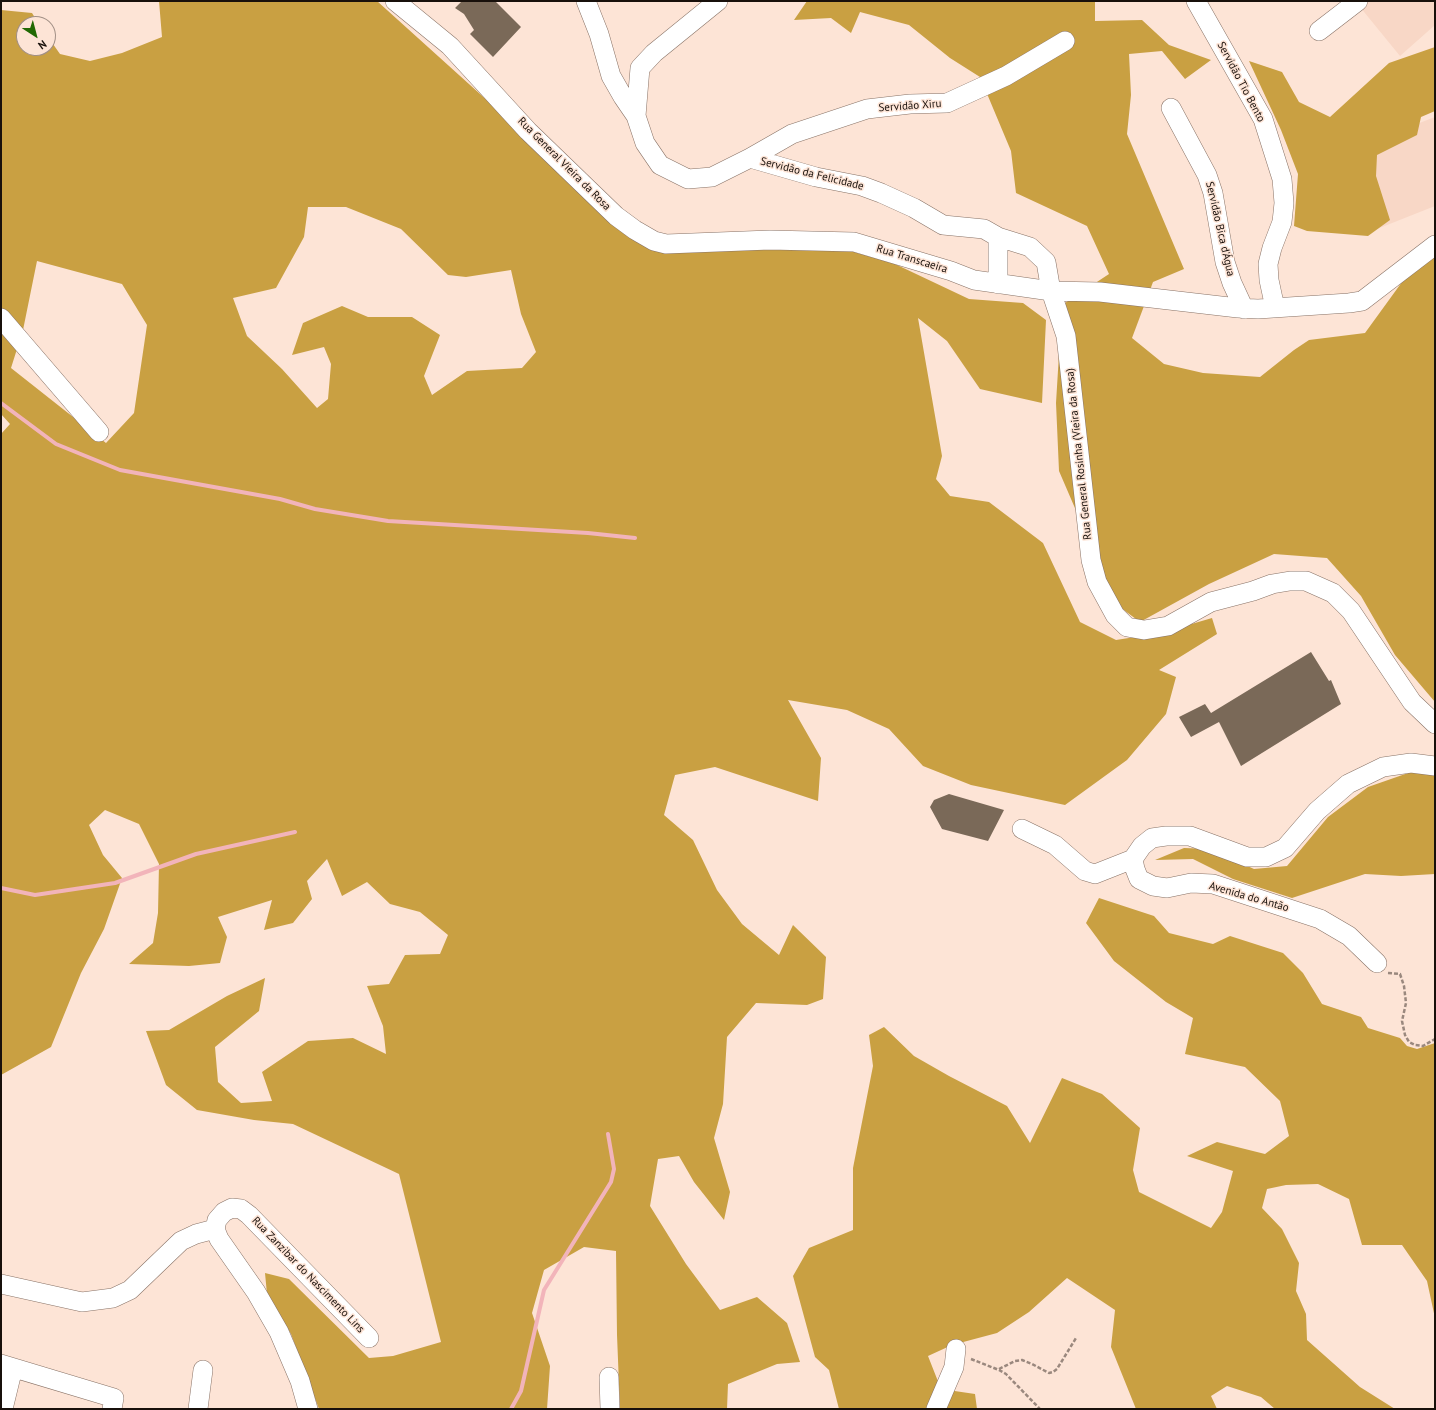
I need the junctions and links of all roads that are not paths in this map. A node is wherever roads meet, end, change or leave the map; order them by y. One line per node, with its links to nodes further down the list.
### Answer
1 (395, 1): 12 (street, Rua General Vieira da Rosa)
2 (586, 1): 9 (street)
3 (718, 1): 9 (street, Servidão da Felicidade)
4 (1196, 1): 17 (street, Servidão Tio Bento)
5 (1358, 1): 6 (street)
6 (1319, 31)
7 (1065, 41): 10 (street, Servidão Xiru)
8 (1171, 108): 16 (street, Servidão Bica d'Água)
9 (636, 116): 10 (street, Servidão da Felicidade)
10 (750, 158): 11 (street, Servidão da Felicidade)
11 (998, 237): 14 (street); 15 (street, Servidão da Felicidade)
12 (770, 240): 14 (street, Rua Transcaeira)
13 (1435, 245): 17 (street)
14 (998, 284): 15 (street, Rua Transcaeira)
15 (1051, 291): 16 (street); 20 (street, Rua General Rosinha (Vieira da Rosa))
16 (1244, 308): 17 (street)
17 (1275, 308)
18 (1, 318): 19 (street)
19 (100, 432)
20 (1435, 724)
21 (1435, 766): 23 (street)
22 (1022, 830): 23 (street)
23 (1133, 859): 24 (street, Avenida do Antão)
24 (1377, 964)
25 (215, 1229): 26 (street); 27 (street, Rua Zanzibar do Nascimento Lins); 35 (street)
26 (1, 1284)
27 (369, 1338)
28 (956, 1349): 37 (street)
29 (7, 1366): 32 (street); 33 (street)
30 (203, 1370): 34 (street)
31 (608, 1377): 36 (street)
32 (113, 1403)
33 (3, 1409)
34 (198, 1409)
35 (308, 1409)
36 (610, 1409)
37 (936, 1409)

